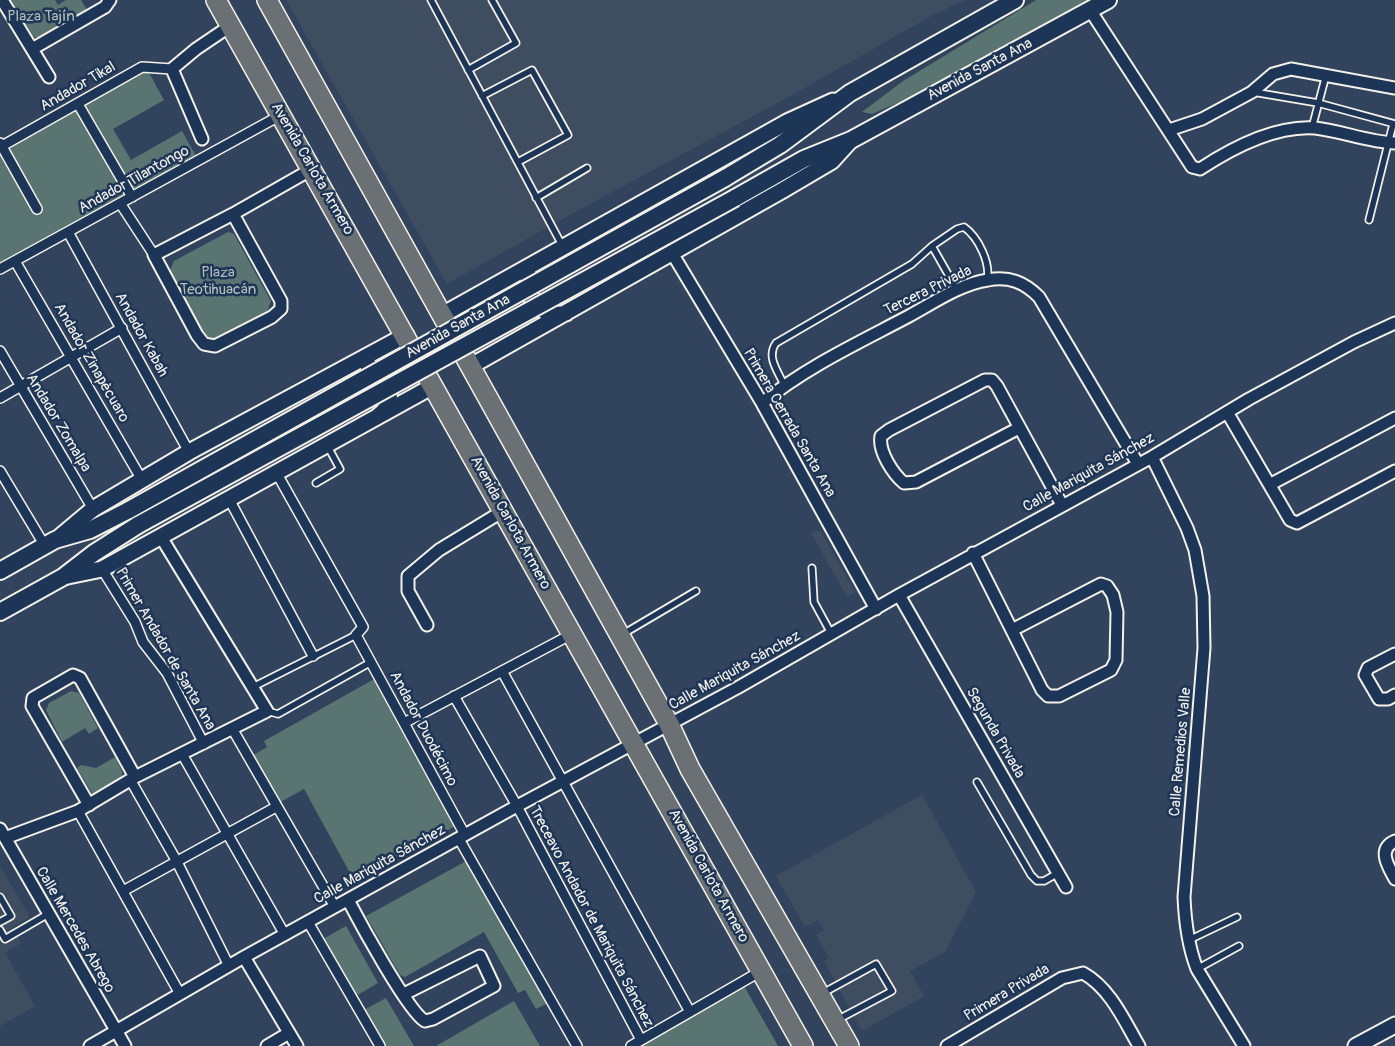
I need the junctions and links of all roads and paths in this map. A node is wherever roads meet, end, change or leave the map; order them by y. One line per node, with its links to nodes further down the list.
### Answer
1 (2, 0): 12 (street)
2 (110, 0): 12 (street)
3 (216, 0): 11 (main road, Avenida Carlota Armero)
4 (267, 0): 51 (main road)
5 (439, 0): 9 (lane)
6 (492, 0): 14 (lane)
7 (1015, 0): 19 (main road, Avenida Santa Ana)
8 (1108, 0): 10 (main road, Avenida Santa Ana)
9 (432, 2): 14 (lane)
10 (1090, 10): 26 (street); 28 (main road, Avenida Santa Ana)
11 (230, 26): 13 (street); 23 (main road, Avenida Carlota Armero)
12 (32, 49): 16 (street)
13 (172, 68): 22 (street, Andador Tikal); 27 (street)
14 (468, 70): 20 (lane)
15 (1326, 75): 17 (street); 18 (street); 21 (lane)
16 (49, 77)
17 (1395, 88)
18 (1252, 92): 21 (lane); 26 (street)
19 (850, 93): 42 (street, Avenida Santa Ana); 83 (main road, Avenida Santa Ana, bridge)
20 (482, 96): 31 (lane); 31 (lane)
21 (1318, 103): 24 (lane); 25 (lane)
22 (78, 104): 30 (street, Andador Tikal); 34 (street)
23 (281, 115): 33 (main road, Avenida Carlota Armero); 34 (street, Andador Tilantongo)
24 (1394, 124): 29 (lane)
25 (1312, 128): 26 (street); 29 (street)
26 (1169, 130)
27 (202, 139)
28 (851, 140): 43 (street, Avenida Santa Ana); 88 (main road, Avenida Santa Ana, bridge)
29 (1391, 142): 39 (lane)
30 (1, 145): 37 (street)
31 (518, 162): 35 (lane)
32 (587, 168): 35 (lane)
33 (312, 169): 38 (street); 54 (main road, Avenida Carlota Armero)
34 (132, 196): 36 (street, Andador Tilantongo)
35 (536, 198): 42 (lane)
36 (120, 203): 40 (street, Andador Tilantongo); 44 (street)
37 (37, 209)
38 (234, 214): 44 (street); 44 (street)
39 (1369, 220)
40 (68, 232): 45 (street, Andador Tilantongo); 53 (street, Andador Kabah)
41 (932, 246): 48 (lane); 49 (lane); 59 (lane)
42 (563, 248): 46 (street, Avenida Santa Ana)
43 (672, 253): 50 (street, Avenida Santa Ana); 63 (street, Primera Cerrada Santa Ana)
44 (154, 255)
45 (15, 261): 47 (street, Andador Tilantongo); 56 (street, Andador Zinapècuaro)
46 (540, 261): 50 (street); 51 (street, Avenida Santa Ana)
47 (0, 269)
48 (987, 280): 49 (street, Tercera Privada); 71 (street, Tercera Privada)
49 (957, 290): 59 (street, Tercera Privada)
50 (570, 312): 57 (street, Avenida Santa Ana)
51 (442, 315): 57 (main road)
52 (1395, 323): 64 (street, Calle Mariquita Sánchez)
53 (122, 328): 56 (street); 69 (street, Andador Kabah)
54 (406, 335): 58 (street, Avenida Santa Ana); 60 (main road, Avenida Carlota Armero)
55 (0, 351): 61 (street, Andador Zomalpa)
56 (72, 358): 61 (street); 75 (street, Andador Zinapècuaro)
57 (471, 366): 98 (main road)
58 (344, 369): 66 (street); 69 (street, Avenida Santa Ana)
59 (784, 385): 63 (street, Tercera Privada)
60 (433, 386): 66 (street, Avenida Santa Ana); 81 (main road, Avenida Carlota Armero)
61 (20, 387): 62 (street); 80 (street, Andador Zomalpa)
62 (0, 398)
63 (762, 403): 91 (street, Primera Cerrada Santa Ana)
64 (1227, 412): 70 (street, Calle Mariquita Sánchez); 77 (street)
65 (1395, 418): 77 (street)
66 (371, 422): 68 (street, Avenida Santa Ana)
67 (1019, 428): 67 (street); 79 (street)
68 (327, 446): 74 (street, Avenida Santa Ana); 76 (lane)
69 (189, 452): 75 (street, Avenida Santa Ana)
70 (1152, 457): 71 (street, Calle Mariquita Sánchez); 138 (street, Calle Remedios Valle)
71 (1138, 464): 79 (street, Calle Mariquita Sánchez)
72 (0, 471): 83 (street)
73 (1395, 471): 77 (street)
74 (276, 472): 78 (street, Avenida Santa Ana); 96 (street)
75 (142, 480): 80 (street, Avenida Santa Ana)
76 (316, 483)
77 (1271, 484)
78 (229, 499): 82 (street, Avenida Santa Ana); 100 (street)
79 (1062, 505): 84 (street, Calle Mariquita Sánchez)
80 (93, 509): 83 (street, Avenida Santa Ana)
81 (503, 511): 93 (street); 95 (main road, Avenida Carlota Armero)
82 (161, 537): 86 (street, Avenida Santa Ana); 103 (street)
83 (50, 543): 87 (main road, Avenida Santa Ana)
84 (973, 554): 90 (street, Calle Mariquita Sánchez); 94 (street)
85 (812, 568): 97 (lane)
86 (102, 569): 88 (street, Avenida Santa Ana); 110 (street, Primer Andador de Santa Ana)
87 (0, 571)
88 (63, 577): 92 (main road, Avenida Santa Ana)
89 (696, 591): 98 (lane)
90 (899, 595): 91 (street, Calle Mariquita Sánchez); 125 (street, Segunda Privada)
91 (876, 609): 97 (street, Calle Mariquita Sánchez)
92 (0, 612)
93 (427, 625)
94 (1014, 629): 94 (street)
95 (572, 633): 102 (street); 111 (main road, Avenida Carlota Armero)
96 (356, 635): 100 (lane); 101 (street, Andador Duodécimo)
97 (832, 635): 108 (street, Calle Mariquita Sánchez)
98 (619, 636): 108 (main road)
99 (1395, 654): 104 (street)
100 (313, 656): 103 (lane)
101 (371, 662): 106 (lane); 107 (street, Andador Duodécimo)
102 (502, 671): 105 (street); 114 (street)
103 (251, 688): 106 (street)
104 (1395, 694)
105 (454, 696): 107 (street); 118 (street, Treceavo Andador de Mariquita Sánchez)
106 (267, 711): 109 (street)
107 (404, 723): 122 (street, Andador Duodécimo)
108 (669, 724): 111 (street, Calle Mariquita Sánchez); 146 (main road)
109 (233, 730): 110 (street); 117 (street)
110 (204, 744): 112 (street)
111 (633, 744): 114 (street, Calle Mariquita Sánchez); 143 (main road, Avenida Carlota Armero)
112 (182, 754): 113 (street); 121 (street)
113 (133, 779): 116 (street); 116 (street); 124 (street)
114 (562, 782): 118 (street, Calle Mariquita Sánchez); 147 (street)
115 (977, 782): 125 (lane)
116 (89, 805): 119 (street)
117 (276, 806): 121 (street); 131 (street)
118 (517, 806): 122 (street, Calle Mariquita Sánchez); 152 (street, Treceavo Andador de Mariquita Sánchez)
119 (78, 811): 120 (street); 128 (street)
120 (2, 833): 132 (street, Calle Mercedes Abrego)
121 (226, 834): 124 (street); 137 (street)
122 (462, 837): 130 (street, Calle Mariquita Sánchez); 158 (street, Andador Duodécimo)
123 (1395, 841): 126 (street)
124 (176, 860): 128 (street); 141 (street)
125 (1058, 873): 127 (street, Segunda Privada)
126 (1395, 879)
127 (1066, 886)
128 (123, 891): 144 (street)
129 (0, 897): 134 (lane)
130 (348, 900): 131 (street, Calle Mariquita Sánchez); 145 (street)
131 (335, 907): 135 (street, Calle Mariquita Sánchez)
132 (48, 914): 136 (lane); 150 (street, Calle Mercedes Abrego)
133 (1237, 917): 138 (lane)
134 (0, 922)
135 (308, 922): 137 (street, Calle Mariquita Sánchez); 157 (street)
136 (0, 930)
137 (285, 934): 140 (street, Calle Mariquita Sánchez)
138 (1189, 940): 142 (street, Calle Remedios Valle)
139 (1239, 946): 142 (lane)
140 (244, 957): 141 (street, Calle Mariquita Sánchez); 151 (street)
141 (229, 966): 144 (street, Calle Mariquita Sánchez)
142 (1198, 969): 164 (street, Calle Remedios Valle)
143 (761, 971): 147 (street); 160 (main road, Avenida Carlota Armero)
144 (180, 994): 150 (street, Calle Mariquita Sánchez)
145 (404, 994): 145 (street)
146 (820, 994): 148 (main road); 148 (lane)
147 (690, 1012): 152 (street)
148 (835, 1021): 161 (main road)
149 (1394, 1027): 165 (street)
150 (116, 1032): 153 (street, Calle Mariquita Sánchez); 154 (street, Calle Mercedes Abrego)
151 (289, 1033): 155 (street); 156 (street)
152 (641, 1040): 159 (street)
153 (90, 1046)
154 (125, 1046)
155 (266, 1046)
156 (297, 1046)
157 (380, 1046)
158 (577, 1046)
159 (631, 1046)
160 (803, 1046)
161 (849, 1046)
162 (947, 1046): 163 (street, Primera Privada)
163 (1138, 1046)
164 (1244, 1046)
165 (1356, 1046)

